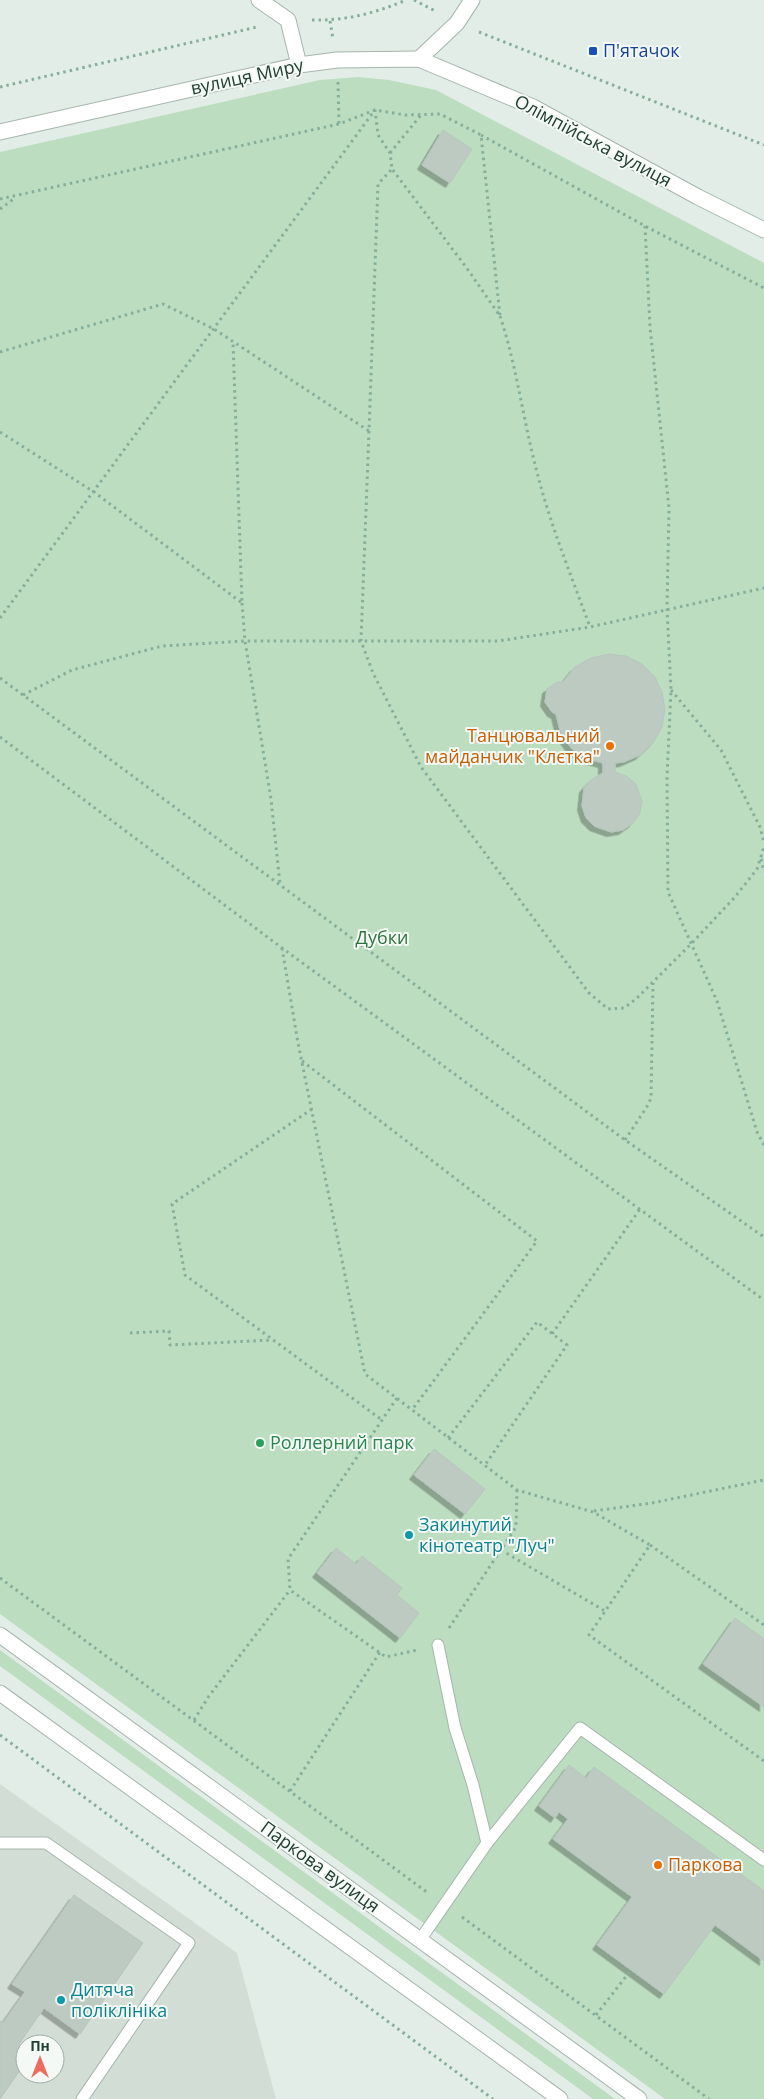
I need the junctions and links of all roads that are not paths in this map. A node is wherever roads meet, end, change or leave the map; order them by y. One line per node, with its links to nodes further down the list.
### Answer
1 (259, 0): 4 (street)
2 (472, 0): 3 (street)
3 (419, 59): 4 (street, вулиця Миру); 6 (street, Олімпійська вулиця)
4 (299, 65): 5 (street, вулиця Миру)
5 (0, 132)
6 (764, 230)
7 (0, 1635): 13 (street, Паркова вулиця)
8 (438, 1645): 11 (lane)
9 (0, 1693): 15 (street)
10 (0, 1843): 14 (lane)
11 (487, 1843): 12 (lane); 13 (lane)
12 (764, 1860)
13 (420, 1940): 16 (street, Паркова вулиця)
14 (82, 2099)
15 (560, 2099)
16 (639, 2099)

